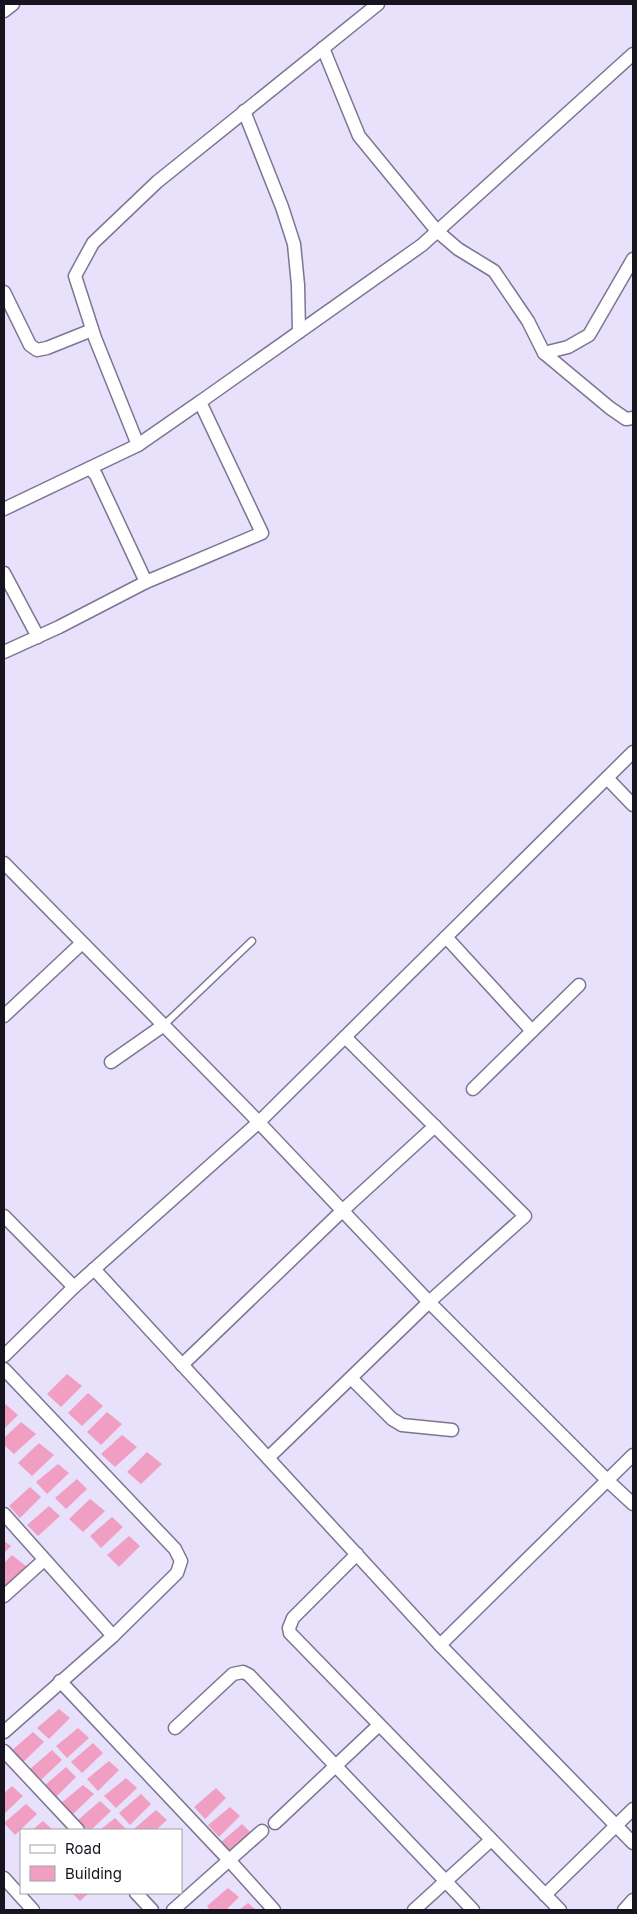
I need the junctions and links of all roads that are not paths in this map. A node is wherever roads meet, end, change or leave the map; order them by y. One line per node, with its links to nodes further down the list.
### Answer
1 (13, 4): 3 (street)
2 (378, 4): 4 (street)
3 (4, 11)
4 (323, 48): 6 (street); 7 (street)
5 (633, 54): 7 (street)
6 (244, 111): 10 (street); 11 (street)
7 (437, 231): 11 (street); 12 (street)
8 (633, 259): 12 (street)
9 (4, 292): 10 (street)
10 (92, 330): 15 (street)
11 (299, 332): 13 (street)
12 (544, 353): 14 (street)
13 (200, 402): 15 (street); 19 (street)
14 (633, 418)
15 (138, 445): 16 (street)
16 (90, 468): 17 (street); 19 (street)
17 (4, 509)
18 (4, 573): 20 (street)
19 (146, 582): 20 (street)
20 (38, 637): 21 (street)
21 (4, 652)
22 (633, 752): 23 (street)
23 (608, 778): 24 (street); 26 (street)
24 (633, 805)
25 (4, 864): 28 (street)
26 (446, 937): 32 (street); 33 (street)
27 (252, 941): 31 (lane)
28 (82, 943): 30 (street); 31 (street)
29 (579, 985): 32 (street)
30 (4, 1016)
31 (164, 1026): 34 (street); 36 (street)
32 (532, 1031): 35 (street)
33 (345, 1037): 36 (street); 37 (street)
34 (111, 1062)
35 (473, 1089)
36 (259, 1122): 38 (street); 40 (street)
37 (435, 1126): 38 (street); 42 (street)
38 (342, 1211): 42 (street); 44 (street)
39 (4, 1216): 41 (street)
40 (94, 1269): 41 (street); 44 (street)
41 (74, 1287): 43 (street)
42 (429, 1302): 46 (street); 50 (street)
43 (4, 1356)
44 (182, 1365): 49 (street)
45 (4, 1369): 56 (street)
46 (350, 1378): 47 (street); 49 (street)
47 (452, 1430)
48 (633, 1454): 50 (street)
49 (268, 1458): 53 (street)
50 (607, 1480): 51 (street); 57 (street)
51 (633, 1504)
52 (4, 1514): 54 (street)
53 (357, 1554): 57 (street); 59 (street)
54 (44, 1560): 55 (street); 56 (street)
55 (4, 1596)
56 (113, 1636): 58 (street)
57 (440, 1644): 66 (street)
58 (60, 1681): 61 (street); 71 (street)
59 (379, 1725): 63 (street); 69 (street)
60 (175, 1728): 63 (street)
61 (4, 1732)
62 (4, 1751): 67 (street)
63 (336, 1766): 65 (street); 73 (street)
64 (633, 1809): 66 (street)
65 (275, 1823)
66 (616, 1826): 70 (street); 75 (street)
67 (77, 1829)
68 (262, 1831): 71 (street)
69 (491, 1840): 73 (street); 75 (street)
70 (633, 1844)
71 (229, 1860): 79 (street); 80 (street)
72 (4, 1878): 77 (street)
73 (444, 1882): 81 (street); 82 (street)
74 (137, 1894): 78 (street)
75 (545, 1895): 83 (street)
76 (633, 1900): 84 (street)
77 (33, 1910)
78 (152, 1910)
79 (173, 1910)
80 (274, 1910)
81 (414, 1910)
82 (473, 1910)
83 (560, 1910)
84 (624, 1910)

